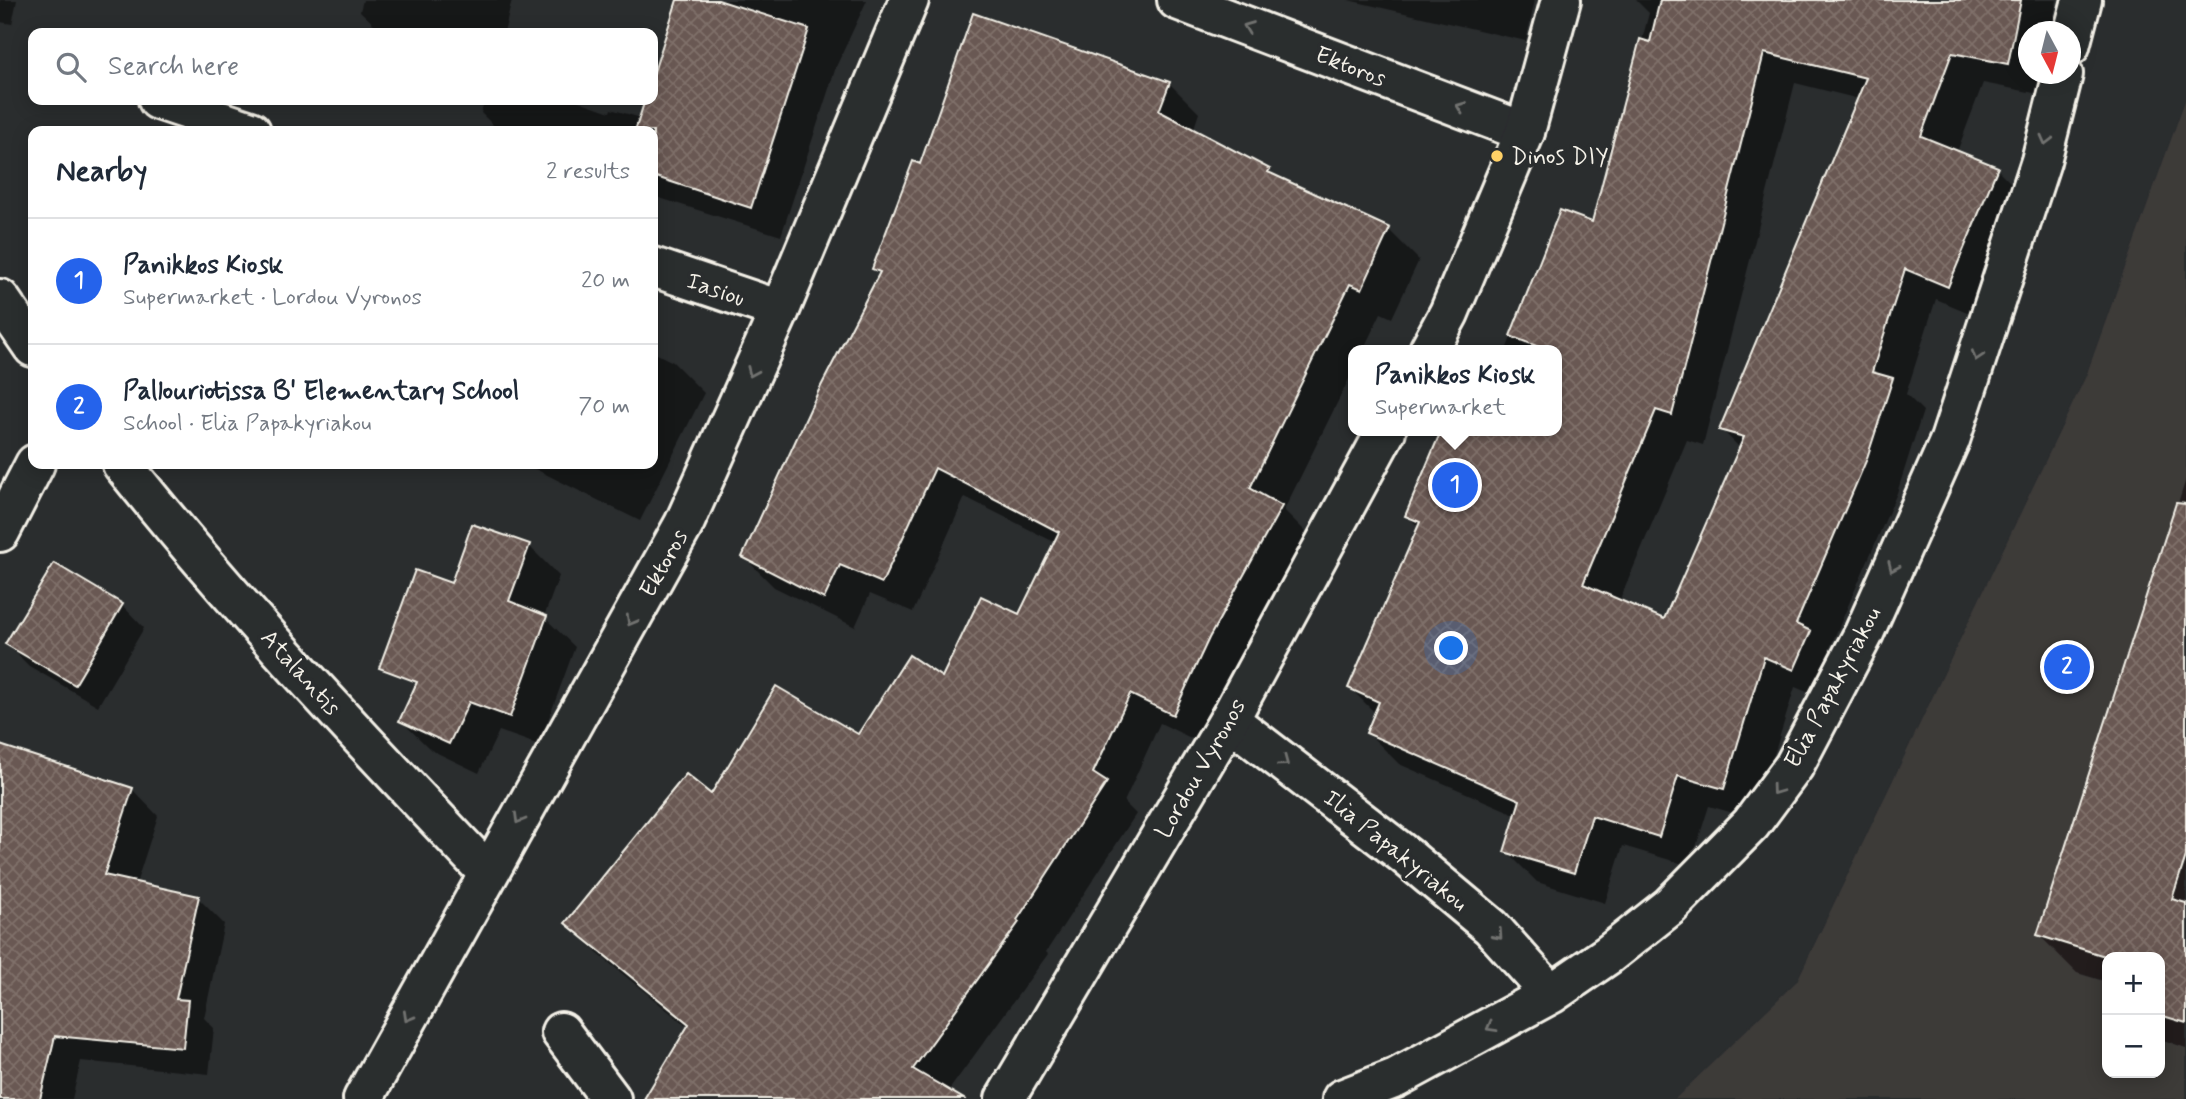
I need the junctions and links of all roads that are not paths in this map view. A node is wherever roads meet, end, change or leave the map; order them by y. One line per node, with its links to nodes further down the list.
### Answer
1 (909, 0): 12 (street, Ektoros)
2 (1177, 0): 9 (street, Ektoros, one-way to 2)
3 (1561, 0): 9 (street)
4 (2082, 0): 5 (street)
5 (2077, 21)
6 (2060, 84): 21 (street, Elia Papakyriakou, one-way to 21)
7 (173, 105): 8 (street)
8 (236, 126)
9 (1525, 132): 14 (street)
10 (658, 269): 12 (street, Iasiou)
11 (0, 299): 13 (street)
12 (780, 310): 20 (street, Ektoros, one-way to 20)
13 (28, 339)
14 (1432, 345)
15 (1383, 436): 19 (street, Lordou Vyronos)
16 (32, 469): 18 (street)
17 (126, 469): 20 (street, Atalantis)
18 (0, 532)
19 (1229, 720): 21 (street, Ilia Papakyriakou, one-way to 21); 25 (street, Lordou Vyronos)
20 (488, 873): 23 (street, Ektoros, one-way to 23)
21 (1551, 994): 26 (street, Elia Papakyriakou, one-way to 26)
22 (561, 1032): 24 (street)
23 (363, 1099)
24 (611, 1099)
25 (1005, 1099)
26 (1342, 1099)

